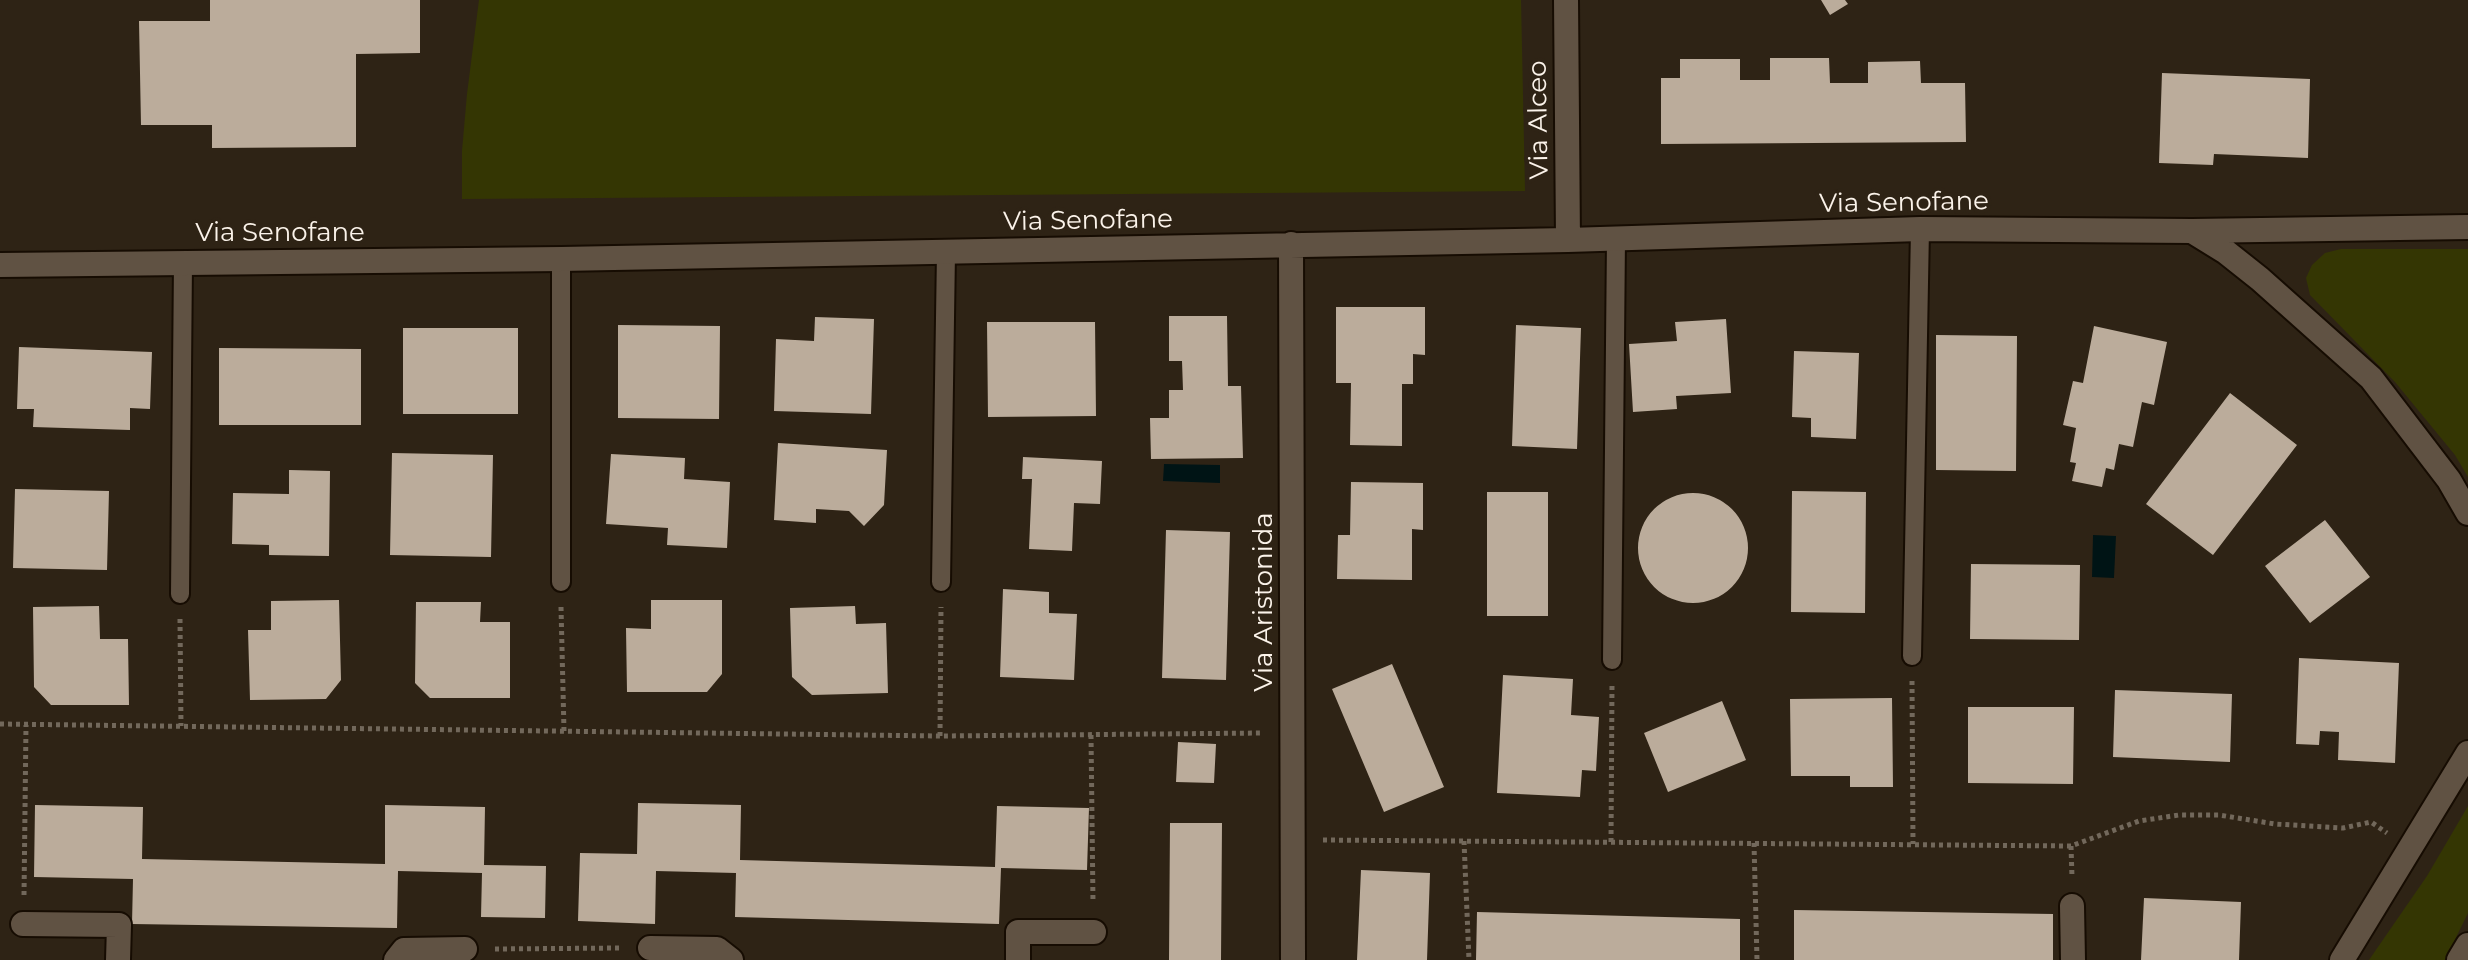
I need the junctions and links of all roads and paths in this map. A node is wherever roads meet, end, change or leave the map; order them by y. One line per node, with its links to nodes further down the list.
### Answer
1 (1566, 0): 6 (street, Via Alceo)
2 (2468, 227): 4 (street, Via Senofane)
3 (1920, 229): 4 (street, Via Senofane); 5 (street, Via Senofane); 16 (lane)
4 (2192, 231): 12 (street)
5 (1616, 238): 6 (street, Via Senofane); 17 (lane)
6 (1568, 240): 7 (street, Via Senofane)
7 (1291, 244): 8 (street, Via Senofane); 22 (street, Via Aristonida)
8 (946, 252): 9 (street, Via Senofane); 14 (lane)
9 (561, 259): 10 (street, Via Senofane); 13 (lane)
10 (183, 262): 11 (street, Via Senofane); 15 (lane)
11 (0, 265)
12 (2468, 513)
13 (561, 582): 21 (path)
14 (941, 582): 24 (path)
15 (180, 594): 20 (path)
16 (1912, 656): 30 (path)
17 (1612, 660): 28 (path)
18 (0, 724): 19 (path)
19 (26, 724): 20 (path); 33 (path)
20 (181, 726): 21 (path)
21 (564, 731): 24 (path)
22 (1292, 733): 23 (path); 26 (street, Via Aristonida)
23 (1091, 735): 24 (path); 34 (path)
24 (940, 736)
25 (2468, 753): 31 (street)
26 (1293, 839): 27 (path); 42 (street, Via Aristonida)
27 (1464, 841): 28 (path); 43 (path)
28 (1611, 842): 29 (path)
29 (1754, 843): 30 (path); 44 (path)
30 (1913, 844): 31 (path)
31 (2410, 850): 46 (street)
32 (2072, 906): 45 (street)
33 (23, 924): 38 (street)
34 (1094, 932): 41 (street)
35 (2468, 945): 47 (street)
36 (650, 948): 37 (path); 40 (street)
37 (465, 949): 39 (street)
38 (118, 960)
39 (396, 960)
40 (731, 960)
41 (1018, 960)
42 (1293, 960)
43 (1469, 960)
44 (1757, 960)
45 (2073, 960)
46 (2342, 960)
47 (2459, 960)

